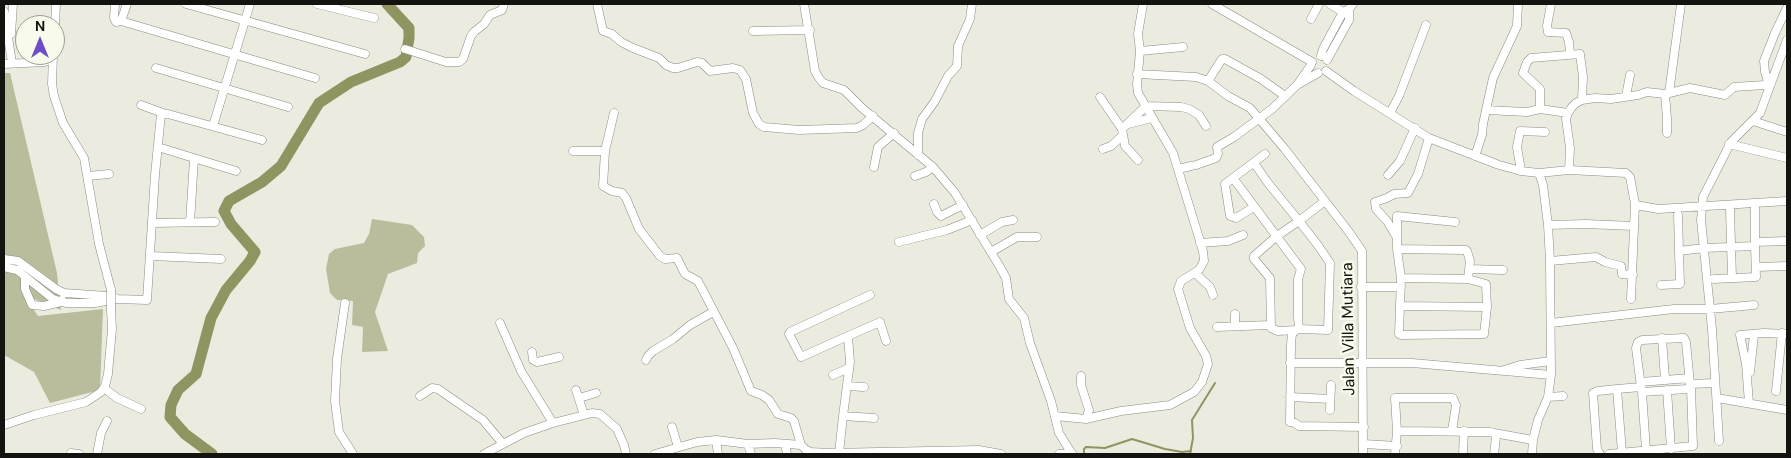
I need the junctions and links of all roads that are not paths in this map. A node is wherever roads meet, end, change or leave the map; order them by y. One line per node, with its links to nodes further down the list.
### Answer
1 (13, 4): 32 (street)
2 (116, 4): 26 (street)
3 (127, 4): 26 (street)
4 (186, 4): 27 (street)
5 (250, 4): 27 (street)
6 (317, 4): 23 (street)
7 (356, 4): 23 (street)
8 (504, 4): 34 (street)
9 (597, 4): 68 (street)
10 (804, 4): 29 (street)
11 (972, 4): 89 (street)
12 (1143, 4): 35 (street)
13 (1212, 4): 19 (street)
14 (1319, 4): 25 (street)
15 (1330, 4): 20 (street)
16 (1518, 4): 63 (street)
17 (1551, 4): 38 (street)
18 (1681, 4): 54 (street)
19 (1222, 6): 44 (street)
20 (1348, 8): 40 (street)
21 (1787, 8): 54 (street)
22 (4, 11): 32 (street)
23 (354, 13): 24 (street)
24 (374, 18)
25 (1311, 18)
26 (121, 21): 39 (street)
27 (245, 21): 37 (street); 39 (street)
28 (1426, 25): 67 (street)
29 (810, 30): 30 (street); 68 (street)
30 (753, 31)
31 (1787, 40): 36 (street)
32 (10, 45): 41 (street)
33 (1183, 47): 35 (street)
34 (405, 49)
35 (1140, 51): 48 (street)
36 (1785, 51): 71 (street)
37 (365, 54)
38 (1570, 54): 58 (street); 62 (street)
39 (234, 55): 50 (street); 53 (street)
40 (1324, 58): 44 (street); 47 (street)
41 (12, 63): 42 (street); 43 (street)
42 (15, 63)
43 (4, 64)
44 (1311, 64): 47 (street); 52 (street)
45 (53, 65): 104 (street)
46 (156, 68): 53 (street)
47 (1322, 72): 52 (street); 67 (street)
48 (1137, 74): 51 (street); 61 (street)
49 (1630, 75): 56 (street)
50 (315, 78)
51 (1208, 81): 55 (street); 69 (street, Jalan Villa Mutiara)
52 (1297, 85): 55 (street)
53 (225, 88): 60 (street); 72 (street)
54 (1667, 94): 56 (street); 79 (street)
55 (1285, 96): 69 (street)
56 (1626, 96): 58 (street)
57 (1100, 97): 75 (street)
58 (1582, 100): 64 (street)
59 (141, 105): 65 (street)
60 (288, 107)
61 (1144, 108): 70 (street); 73 (street); 75 (street); 97 (street)
62 (1540, 109): 63 (street); 64 (street)
63 (1486, 110): 90 (street)
64 (1568, 112): 98 (street)
65 (163, 113): 72 (street); 84 (street)
66 (614, 113): 85 (street)
67 (1390, 113): 74 (street)
68 (873, 116): 78 (street)
69 (1259, 118): 97 (street); 107 (street, Jalan Villa Mutiara)
70 (1148, 120): 75 (street); 87 (street)
71 (1753, 121): 77 (street); 82 (street)
72 (213, 126): 81 (street)
73 (1206, 126)
74 (1415, 128): 80 (street); 103 (street)
75 (1124, 130): 83 (street); 83 (street)
76 (1545, 132): 100 (street)
77 (1787, 132)
78 (894, 133): 89 (street); 95 (street)
79 (1667, 133)
80 (1429, 138): 90 (street); 129 (street)
81 (262, 140)
82 (1729, 144): 91 (street); 114 (street)
83 (1125, 146): 93 (street)
84 (158, 147): 92 (street); 123 (street)
85 (604, 150): 86 (street); 170 (street)
86 (573, 151)
87 (1166, 151)
88 (1265, 154): 94 (street)
89 (918, 155): 96 (street)
90 (1475, 156): 100 (street)
91 (1787, 158)
92 (194, 159): 99 (street); 120 (street)
93 (1138, 160)
94 (1254, 163): 106 (street); 119 (street)
95 (874, 167)
96 (933, 167): 105 (street); 110 (street)
97 (1178, 169): 133 (street)
98 (1569, 170): 101 (street); 111 (street)
99 (236, 171)
100 (1521, 171): 101 (street)
101 (1539, 173): 124 (street)
102 (109, 174): 104 (street)
103 (1388, 175)
104 (88, 176): 201 (street, bridge)
105 (915, 176)
106 (1233, 178): 113 (street); 113 (street)
107 (1325, 201): 119 (street); 157 (street, Jalan Villa Mutiara)
108 (1787, 201): 114 (street)
109 (934, 204): 110 (street)
110 (962, 204): 117 (street)
111 (1635, 204): 114 (street); 125 (street)
112 (1755, 206): 134 (street)
113 (1254, 207): 128 (street)
114 (1702, 207): 136 (street)
115 (1730, 209): 135 (street)
116 (1678, 215): 138 (street)
117 (972, 220): 126 (street); 132 (street)
118 (1013, 220): 126 (street)
119 (1299, 221): 128 (street); 177 (street)
120 (190, 222): 121 (street); 123 (street)
121 (215, 222)
122 (1455, 222): 129 (street)
123 (153, 223): 140 (street)
124 (1548, 226): 125 (street); 143 (street)
125 (1634, 226): 150 (street)
126 (980, 234): 139 (street)
127 (1243, 235): 133 (street)
128 (1277, 236): 174 (street); 177 (street)
129 (1396, 236): 137 (street)
130 (1037, 237): 139 (street)
131 (1787, 241): 134 (street)
132 (899, 242)
133 (1200, 243): 149 (street)
134 (1755, 244): 135 (street); 146 (street)
135 (1731, 247): 136 (street); 153 (street)
136 (1704, 248): 138 (street); 169 (street)
137 (1397, 249): 147 (street); 152 (street)
138 (1679, 251): 156 (street)
139 (991, 252): 221 (street)
140 (151, 256): 142 (street); 162 (street)
141 (4, 258): 159 (street)
142 (221, 259)
143 (1550, 261): 150 (street); 173 (street)
144 (1787, 266): 146 (street)
145 (4, 267): 151 (street)
146 (1756, 267): 153 (street)
147 (1470, 269): 148 (street); 154 (street)
148 (1503, 270)
149 (1195, 273): 161 (street); 223 (street)
150 (1633, 275): 163 (street)
151 (25, 277): 164 (street); 164 (street)
152 (1401, 278): 154 (street); 158 (street)
153 (1732, 278): 155 (street)
154 (1468, 279): 168 (street)
155 (1714, 279)
156 (1661, 285)
157 (1361, 286): 158 (street); 187 (street, Jalan Villa Mutiara)
158 (1401, 287): 167 (street)
159 (64, 293): 162 (street); 164 (street)
160 (870, 294): 180 (street)
161 (1214, 295)
162 (117, 299): 164 (street)
163 (1631, 299)
164 (61, 302)
165 (345, 303): 252 (street)
166 (1754, 305): 169 (street)
167 (1401, 306): 168 (street); 168 (street)
168 (1487, 307)
169 (1710, 309): 173 (street); 196 (street)
170 (713, 312): 184 (street); 241 (street)
171 (1235, 314): 175 (street)
172 (500, 323): 188 (street)
173 (1551, 323): 185 (street)
174 (1270, 325): 175 (street); 177 (street)
175 (1235, 326): 176 (street)
176 (1217, 327)
177 (1298, 330): 186 (street)
178 (1784, 333): 179 (street); 206 (street)
179 (1754, 335): 203 (street); 203 (street)
180 (848, 336): 182 (street); 189 (street)
181 (1662, 338): 194 (street); 195 (street); 200 (street)
182 (886, 341)
183 (559, 357): 188 (street)
184 (646, 360)
185 (1551, 361): 190 (street); 192 (street)
186 (1290, 363): 187 (street); 210 (street)
187 (1362, 363): 190 (street); 228 (street, Jalan Villa Mutiara)
188 (519, 367): 225 (street)
189 (849, 368): 191 (street); 198 (street)
190 (1502, 370): 192 (street)
191 (833, 374)
192 (1551, 375): 211 (street)
193 (1081, 376): 223 (street)
194 (1665, 379): 195 (street); 200 (street)
195 (1690, 383): 196 (street); 205 (street); 243 (street)
196 (1715, 383): 213 (street)
197 (1331, 385): 214 (street)
198 (848, 386): 199 (street); 220 (street)
199 (864, 387)
200 (1642, 387): 202 (street); 205 (street); 245 (street)
201 (104, 388): 216 (street); 226 (street)
202 (1617, 389): 246 (street); 266 (street)
203 (1748, 389): 215 (street)
204 (576, 390): 212 (street)
205 (1667, 390): 243 (street)
206 (1776, 391)
207 (596, 393): 212 (street)
208 (420, 396): 236 (street)
209 (1563, 396): 211 (street)
210 (1290, 397): 214 (street); 228 (street)
211 (1548, 397): 234 (street)
212 (579, 398): 219 (street)
213 (1717, 398): 215 (street); 235 (street)
214 (1330, 399): 217 (street)
215 (1749, 403): 218 (street)
216 (141, 409)
217 (1330, 410)
218 (1787, 410)
219 (584, 415): 225 (street); 254 (street)
220 (843, 416): 222 (street); 247 (street)
221 (1055, 416): 223 (street); 250 (street)
222 (874, 418)
223 (1086, 419)
224 (107, 421): 251 (street)
225 (553, 423): 236 (street)
226 (4, 425)
227 (672, 427): 242 (street)
228 (1364, 427): 240 (street, Jalan Villa Mutiara)
229 (1397, 431): 230 (street); 230 (street); 244 (street)
230 (1452, 431): 231 (street)
231 (1464, 431): 232 (street); 263 (street)
232 (1494, 433): 234 (street); 264 (street)
233 (716, 440): 237 (street); 238 (street); 257 (street)
234 (1533, 440): 265 (street)
235 (1719, 441)
236 (503, 444): 253 (street)
237 (688, 444): 242 (street); 256 (street)
238 (748, 444): 239 (street); 258 (street)
239 (785, 444): 241 (street); 259 (street)
240 (1364, 444): 244 (street); 262 (street, Jalan Villa Mutiara)
241 (801, 445): 247 (street)
242 (678, 447): 255 (street)
243 (1671, 449): 245 (street)
244 (1396, 450)
245 (1646, 450): 246 (street)
246 (1622, 452): 267 (street)
247 (839, 453): 248 (street)
248 (872, 453): 249 (street)
249 (944, 453): 260 (street)
250 (1072, 453): 261 (street)
251 (97, 454)
252 (352, 454)
253 (484, 454)
254 (625, 454)
255 (658, 454)
256 (689, 454)
257 (718, 454)
258 (751, 454)
259 (788, 454)
260 (1001, 454)
261 (1059, 454)
262 (1363, 454)
263 (1463, 454)
264 (1494, 454)
265 (1532, 454)
266 (1600, 454)
267 (1609, 454)

